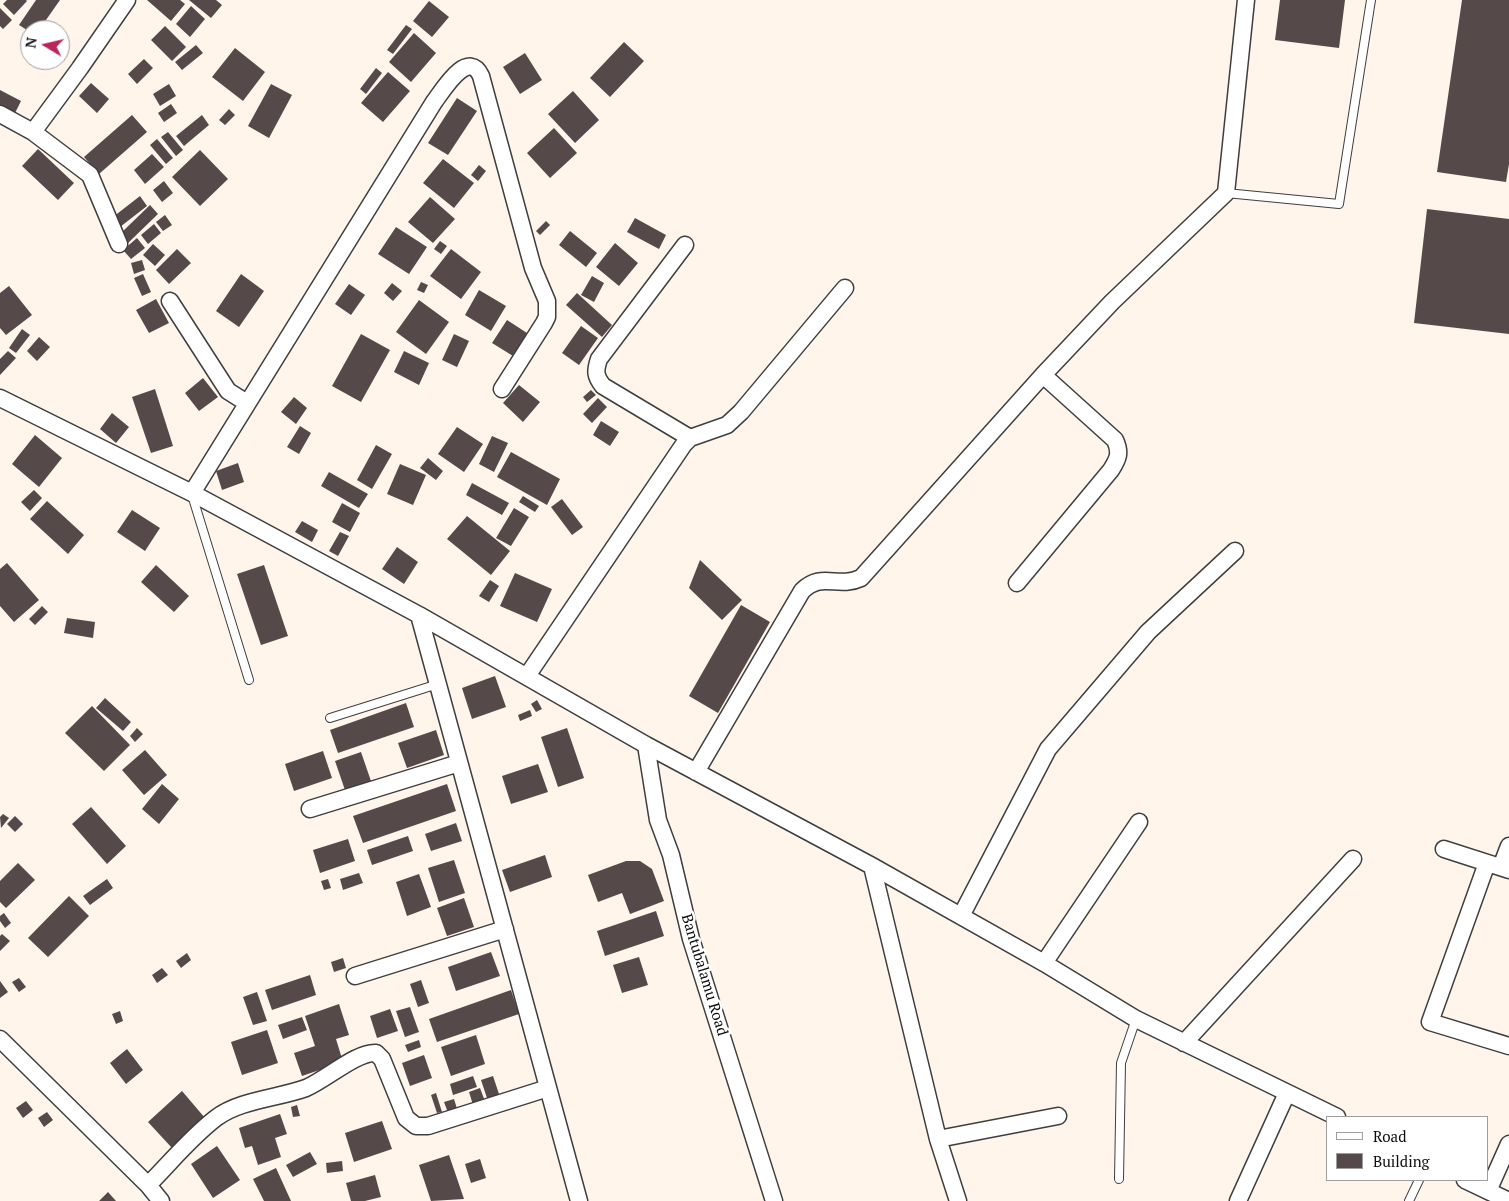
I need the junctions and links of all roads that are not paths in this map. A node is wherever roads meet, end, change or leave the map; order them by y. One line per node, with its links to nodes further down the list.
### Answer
1 (127, 0): 5 (street)
2 (1246, 0): 6 (street)
3 (1371, 0): 6 (lane)
4 (0, 114): 5 (street)
5 (33, 132): 7 (street)
6 (1226, 194): 11 (street)
7 (119, 244)
8 (685, 245): 15 (street)
9 (845, 288): 15 (street)
10 (170, 300): 14 (street)
11 (1043, 375): 18 (street); 26 (street)
12 (502, 389): 14 (street)
13 (0, 398): 16 (street)
14 (247, 403): 16 (street)
15 (690, 438): 20 (street)
16 (192, 493): 19 (street); 21 (lane)
17 (1235, 551): 34 (street)
18 (1017, 583)
19 (419, 615): 20 (street); 22 (street)
20 (527, 676): 24 (street)
21 (249, 680)
22 (438, 684): 23 (lane); 25 (street)
23 (330, 718)
24 (646, 745): 26 (street); 55 (street, Bantubalamu Road)
25 (460, 763): 27 (street); 35 (street)
26 (696, 772): 32 (street)
27 (310, 809)
28 (1139, 822): 36 (street)
29 (1509, 846): 33 (street)
30 (1444, 849): 33 (street)
31 (1353, 859): 40 (street)
32 (872, 866): 34 (street); 46 (street)
33 (1499, 866): 41 (street)
34 (961, 916): 36 (street)
35 (505, 929): 37 (street); 42 (street)
36 (1044, 963): 38 (street)
37 (355, 976)
38 (1136, 1019): 40 (street); 48 (lane)
39 (0, 1039): 51 (street)
40 (1184, 1042): 43 (street)
41 (1509, 1046)
42 (548, 1088): 51 (street); 54 (street)
43 (1287, 1093): 45 (street); 57 (street)
44 (1058, 1116): 46 (street)
45 (1335, 1116)
46 (938, 1139): 56 (street)
47 (1509, 1144): 52 (street)
48 (1119, 1179)
49 (1419, 1181): 58 (lane)
50 (1467, 1181): 52 (street)
51 (148, 1184): 53 (street)
52 (1488, 1191): 59 (street)
53 (161, 1201)
54 (579, 1201)
55 (774, 1201)
56 (958, 1201)
57 (1238, 1201)
58 (1409, 1201)
59 (1508, 1201)

